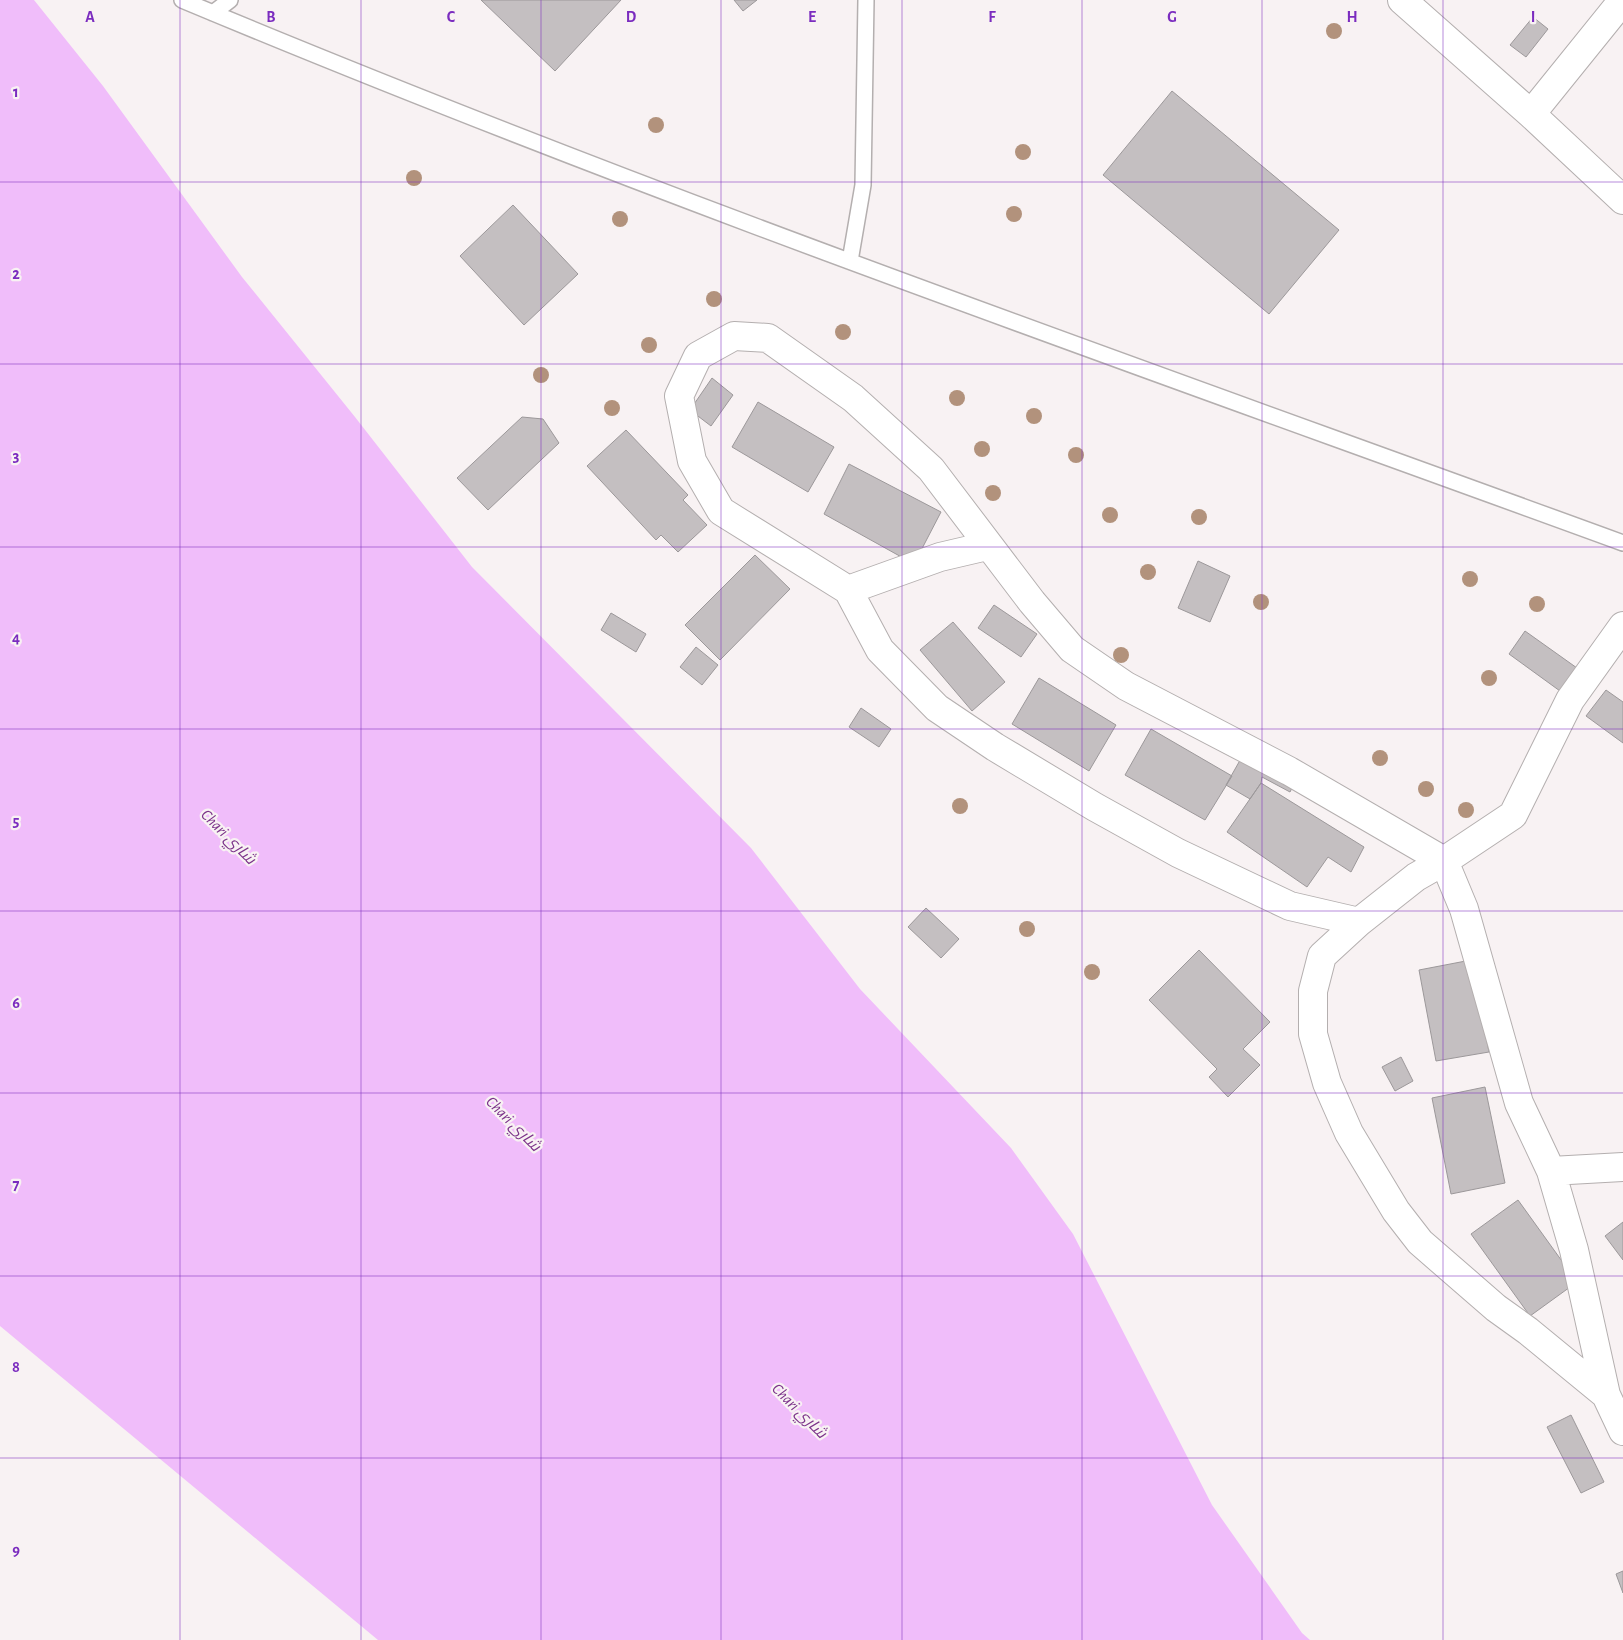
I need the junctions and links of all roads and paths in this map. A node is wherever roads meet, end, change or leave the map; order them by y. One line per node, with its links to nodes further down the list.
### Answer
1 (182, 0): 6 (lane)
2 (230, 0): 6 (lane)
3 (866, 0): 9 (lane)
4 (1402, 0): 7 (street)
5 (1623, 0): 7 (street)
6 (213, 13): 9 (lane)
7 (1531, 114): 8 (street)
8 (1623, 200)
9 (850, 261): 10 (lane)
10 (1623, 543)
11 (987, 546): 12 (street); 12 (street); 14 (street)
12 (848, 590): 15 (street)
13 (1623, 626): 14 (street)
14 (1444, 861): 15 (street); 17 (street)
15 (1359, 922): 18 (street)
16 (1623, 1168): 17 (street)
17 (1551, 1171): 18 (street)
18 (1606, 1395): 19 (street)
19 (1623, 1430)

